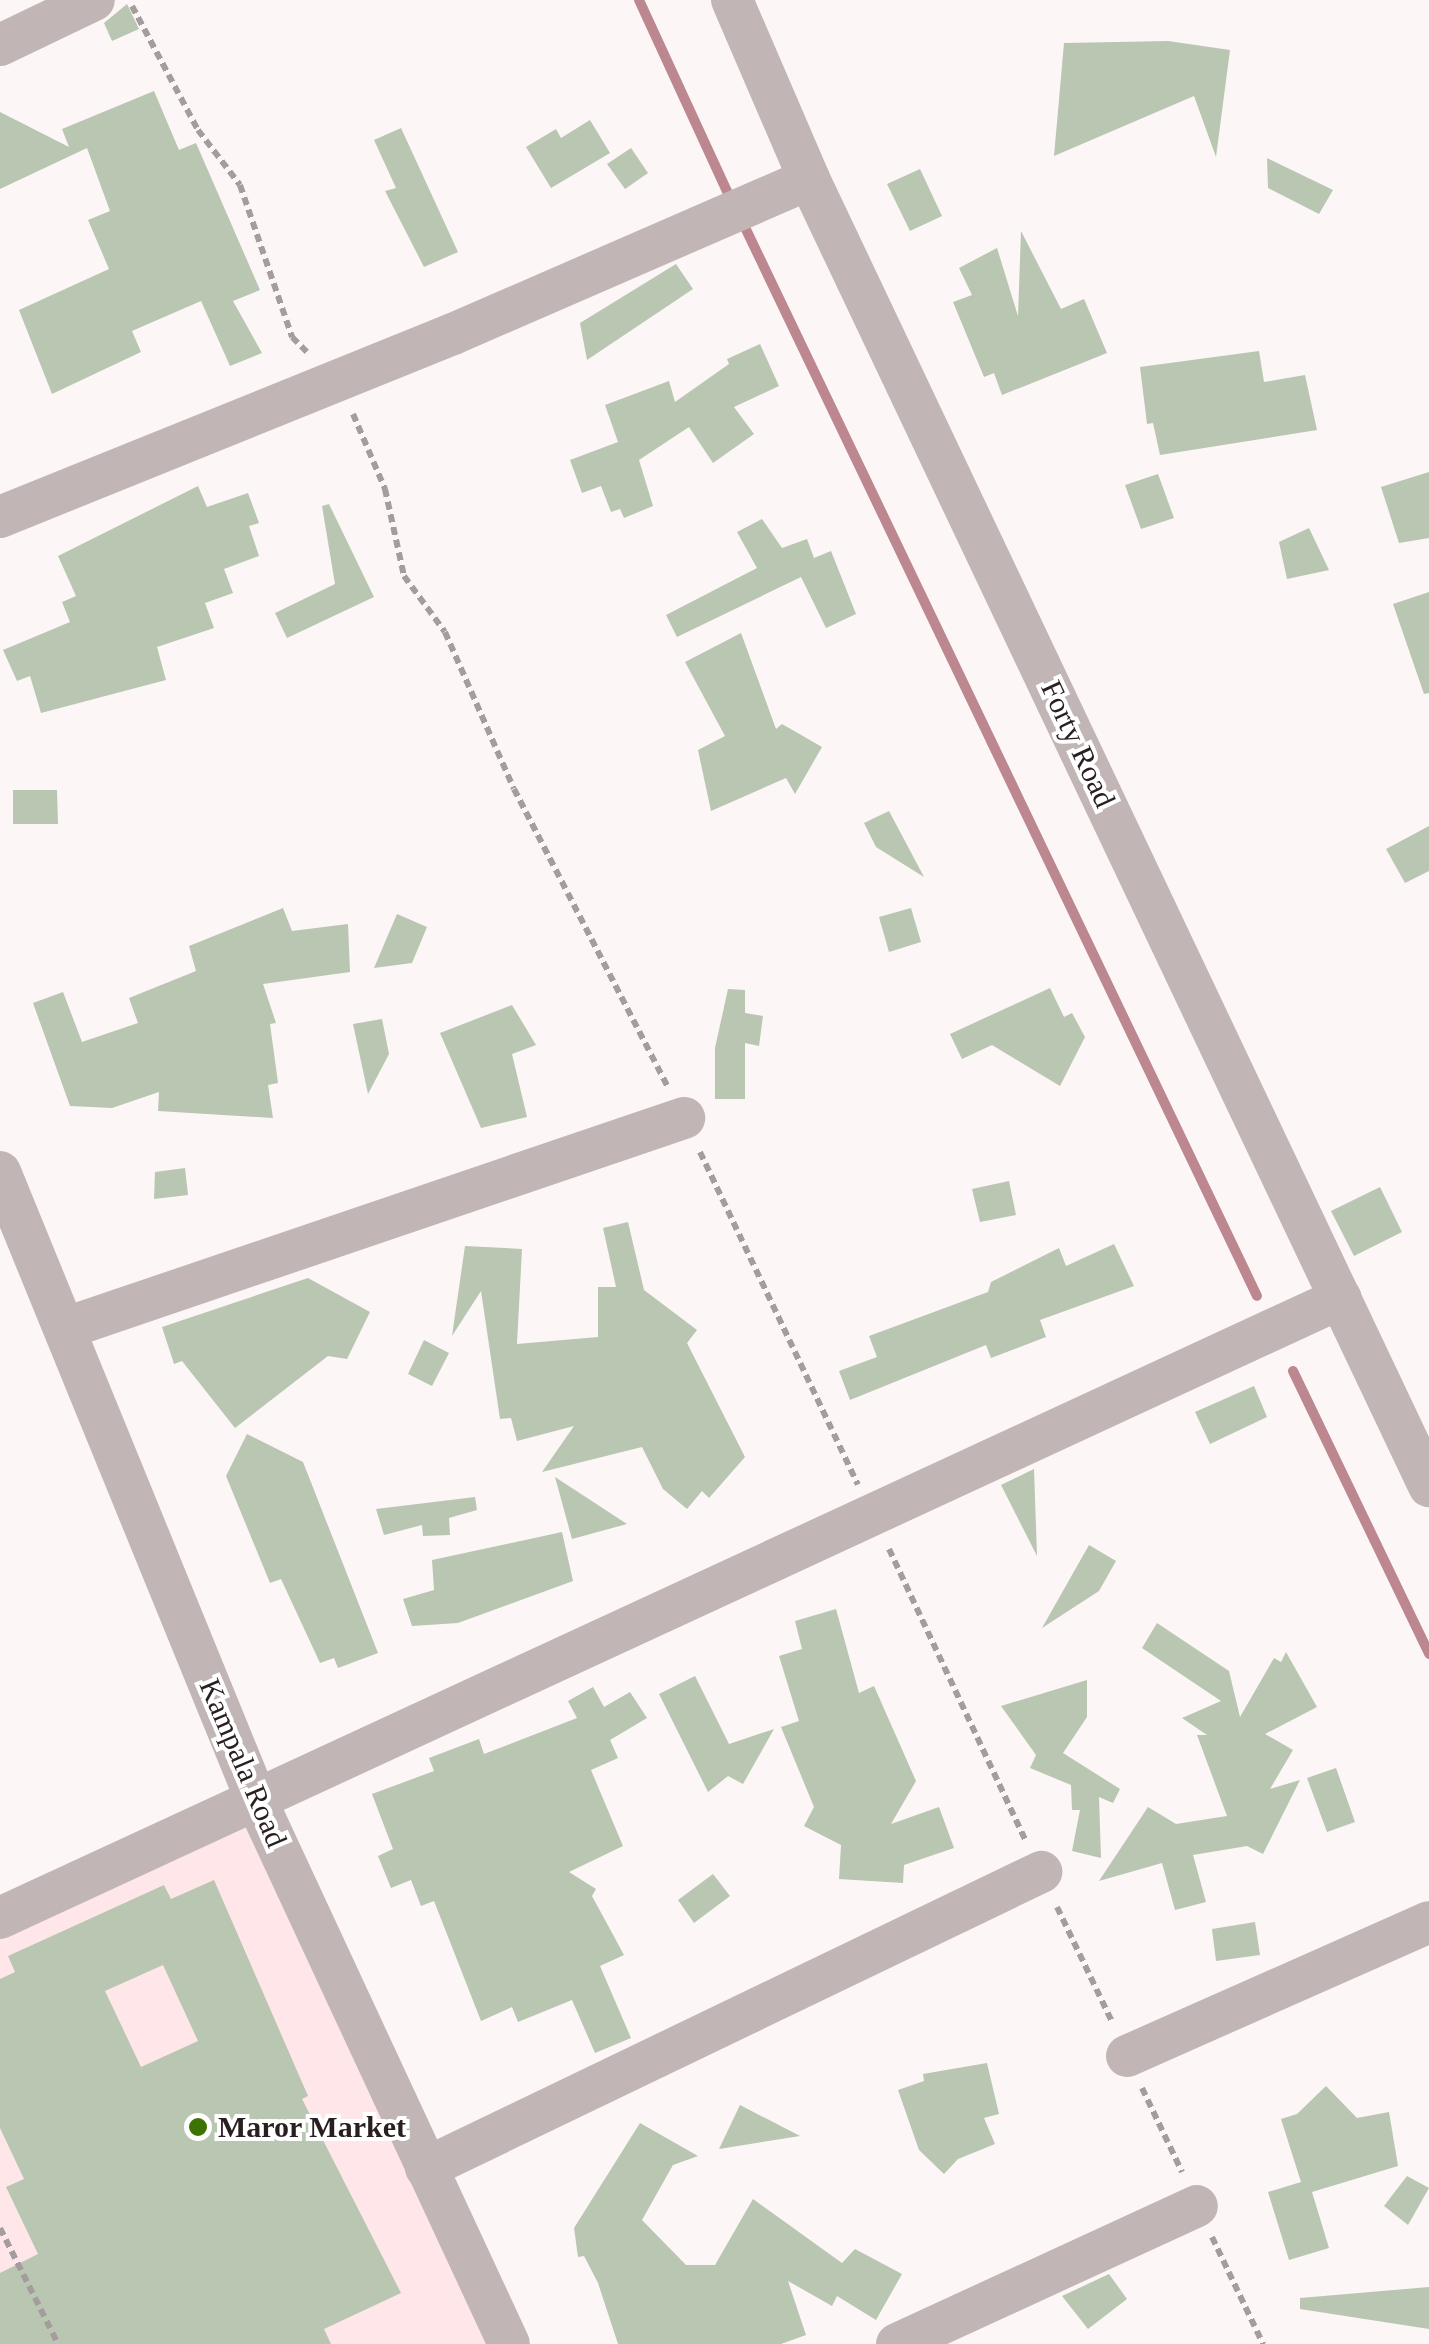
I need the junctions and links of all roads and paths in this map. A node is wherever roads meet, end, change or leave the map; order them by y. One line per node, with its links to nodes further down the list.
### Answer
1 (94, 0): 4 (street)
2 (129, 0): 6 (path)
3 (732, 0): 5 (street, Forty Road)
4 (0, 45)
5 (809, 178): 6 (street); 10 (street, Forty Road)
6 (335, 382): 7 (street); 8 (path)
7 (0, 517)
8 (684, 1118): 11 (street); 13 (path)
9 (0, 1172): 11 (street, Kampala Road)
10 (1341, 1298): 12 (street, Forty Road); 13 (street)
11 (66, 1328): 14 (street, Kampala Road)
12 (1429, 1486)
13 (871, 1511): 14 (street); 15 (path)
14 (258, 1804): 16 (street); 19 (street, Kampala Road)
15 (1041, 1872): 18 (path); 19 (street)
16 (0, 1918)
17 (1429, 1922): 18 (street)
18 (1128, 2056): 20 (path)
19 (426, 2168): 23 (street, Kampala Road)
20 (1198, 2206): 24 (street); 25 (path)
21 (0, 2228): 22 (path)
22 (58, 2344)
23 (508, 2344)
24 (897, 2344)
25 (1263, 2344)

